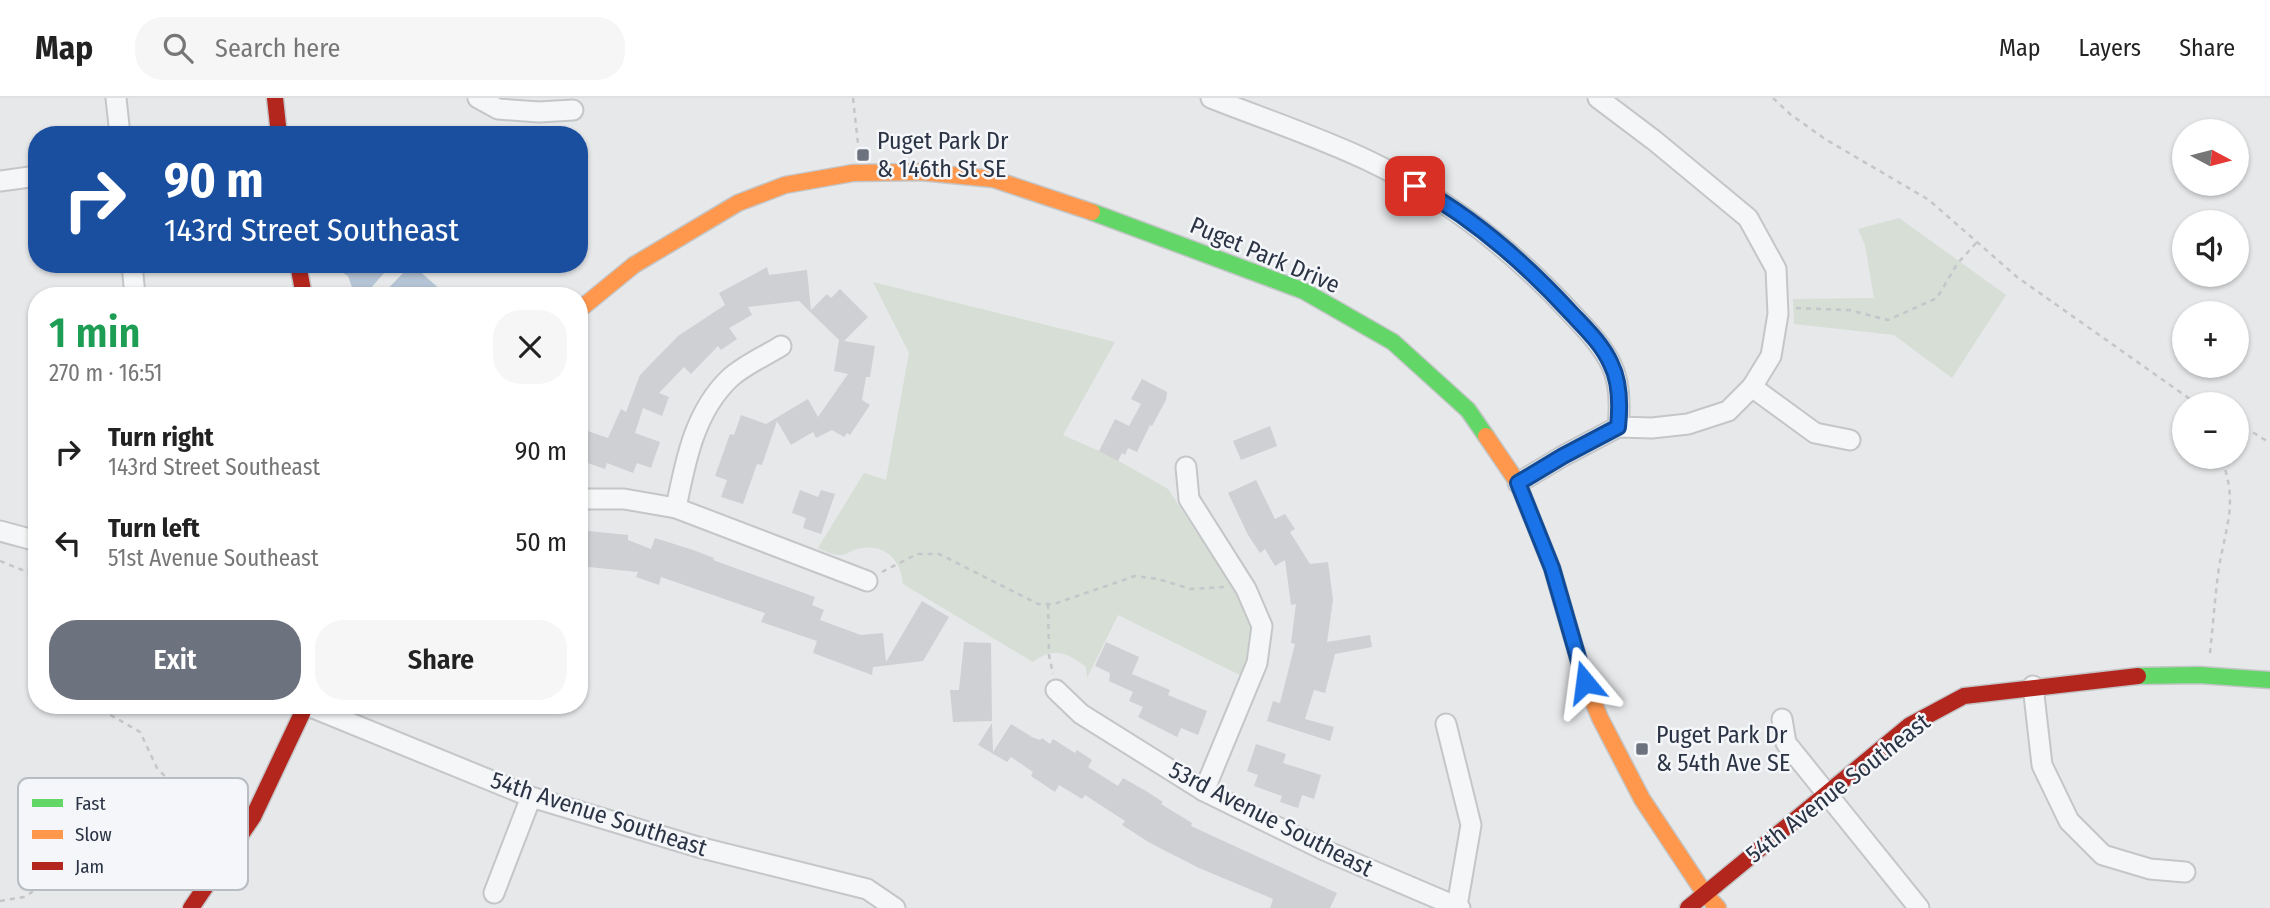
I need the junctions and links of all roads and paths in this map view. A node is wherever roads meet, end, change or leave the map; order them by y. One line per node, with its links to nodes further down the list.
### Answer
1 (116, 98): 9 (street)
2 (275, 98): 10 (street)
3 (478, 98): 8 (street)
4 (853, 98): 11 (path)
5 (1211, 98): 20 (street)
6 (1598, 98): 18 (street)
7 (1773, 98): 14 (path)
8 (573, 110)
9 (119, 126)
10 (278, 126)
11 (861, 173): 15 (street, Puget Park Drive); 26 (street, Puget Park Drive)
12 (28, 177): 13 (street)
13 (0, 181)
14 (1977, 242): 16 (path); 19 (path)
15 (588, 303)
16 (1796, 308)
17 (781, 346): 28 (street)
18 (1752, 387): 20 (street); 22 (street)
19 (2180, 392)
20 (1618, 427): 26 (street)
21 (2249, 430): 23 (path)
22 (1850, 440)
23 (2270, 443)
24 (1186, 467): 34 (street)
25 (2226, 469): 36 (path)
26 (1518, 483): 56 (street, Puget Park Drive)
27 (588, 499): 28 (street)
28 (676, 508): 33 (street)
29 (0, 531): 30 (street)
30 (28, 539)
31 (0, 561): 32 (path)
32 (28, 572)
33 (867, 581): 35 (path)
34 (1243, 584): 35 (path); 46 (street)
35 (1048, 604): 39 (path)
36 (2208, 675): 37 (street, 54th Avenue Southeast); 38 (street, 54th Avenue Southeast)
37 (2270, 680)
38 (2032, 685): 47 (street, 54th Avenue Southeast); 52 (street)
39 (1056, 690): 46 (street, 53rd Avenue Southeast)
40 (109, 714): 45 (path)
41 (302, 714): 50 (street)
42 (328, 714): 48 (street, 54th Avenue Southeast)
43 (1782, 719): 47 (street)
44 (1446, 724): 58 (street)
45 (167, 778)
46 (1203, 791): 58 (street, 53rd Avenue Southeast)
47 (1826, 794): 56 (street, 54th Avenue Southeast); 63 (street)
48 (531, 797): 55 (street); 60 (street, 54th Avenue Southeast)
49 (248, 815): 50 (path)
50 (253, 817): 51 (street)
51 (248, 825)
52 (2185, 872)
53 (35, 890): 57 (path)
54 (204, 890): 59 (street)
55 (494, 893)
56 (1705, 894): 61 (street); 62 (street, Puget Park Drive)
57 (0, 901)
58 (1458, 907)
59 (191, 908)
60 (895, 908)
61 (1688, 908)
62 (1718, 908)
63 (1919, 908)

